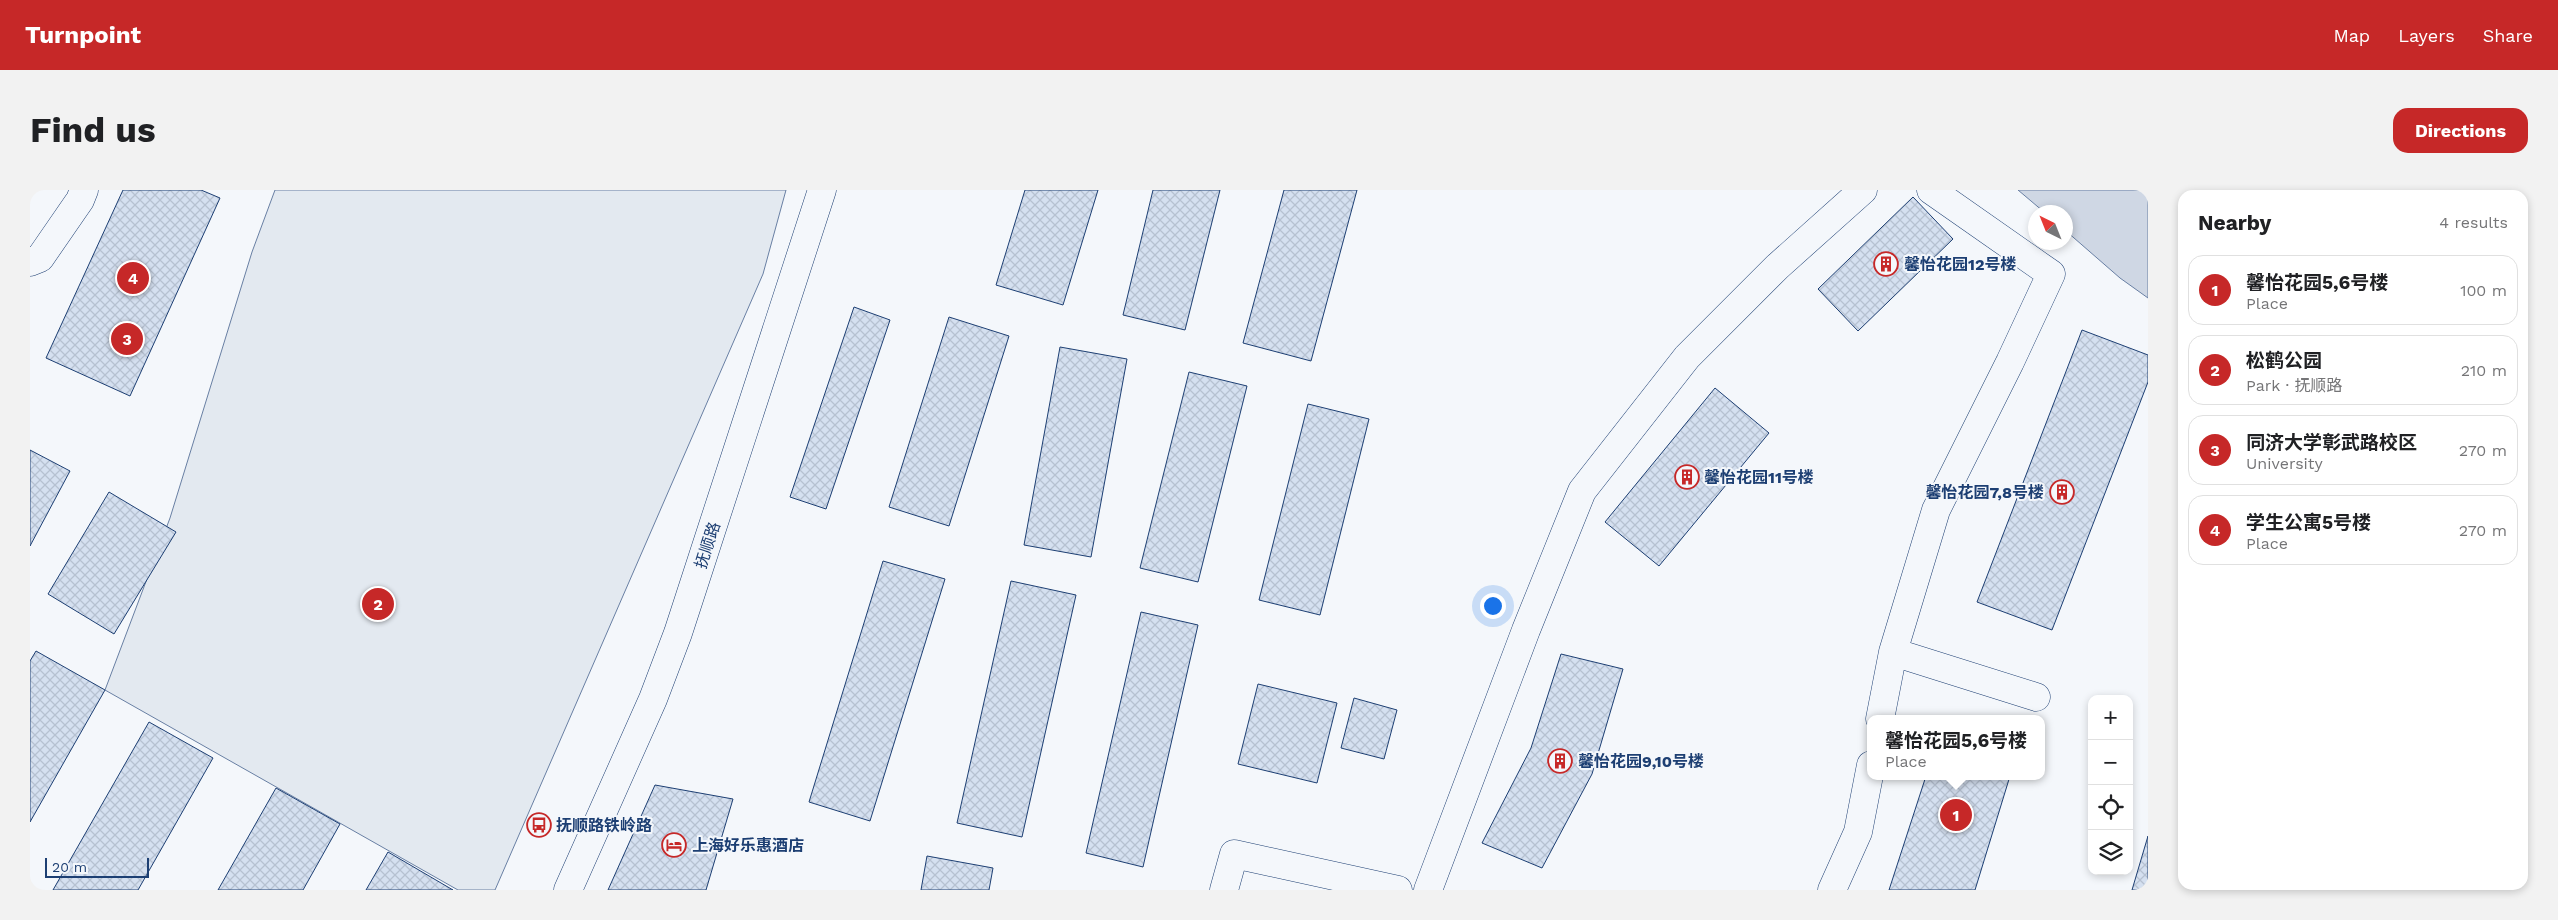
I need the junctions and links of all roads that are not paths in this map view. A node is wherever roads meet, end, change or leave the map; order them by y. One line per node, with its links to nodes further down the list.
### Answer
1 (84, 190): 5 (street)
2 (822, 190): 10 (street, 抚顺路)
3 (1863, 190): 13 (street)
4 (1931, 190): 6 (street)
5 (30, 262)
6 (1893, 652): 7 (street); 8 (street)
7 (2036, 698)
8 (1881, 715)
9 (1868, 780): 14 (street)
10 (568, 890)
11 (1224, 890): 12 (street)
12 (1398, 890)
13 (1428, 890)
14 (1832, 890)

